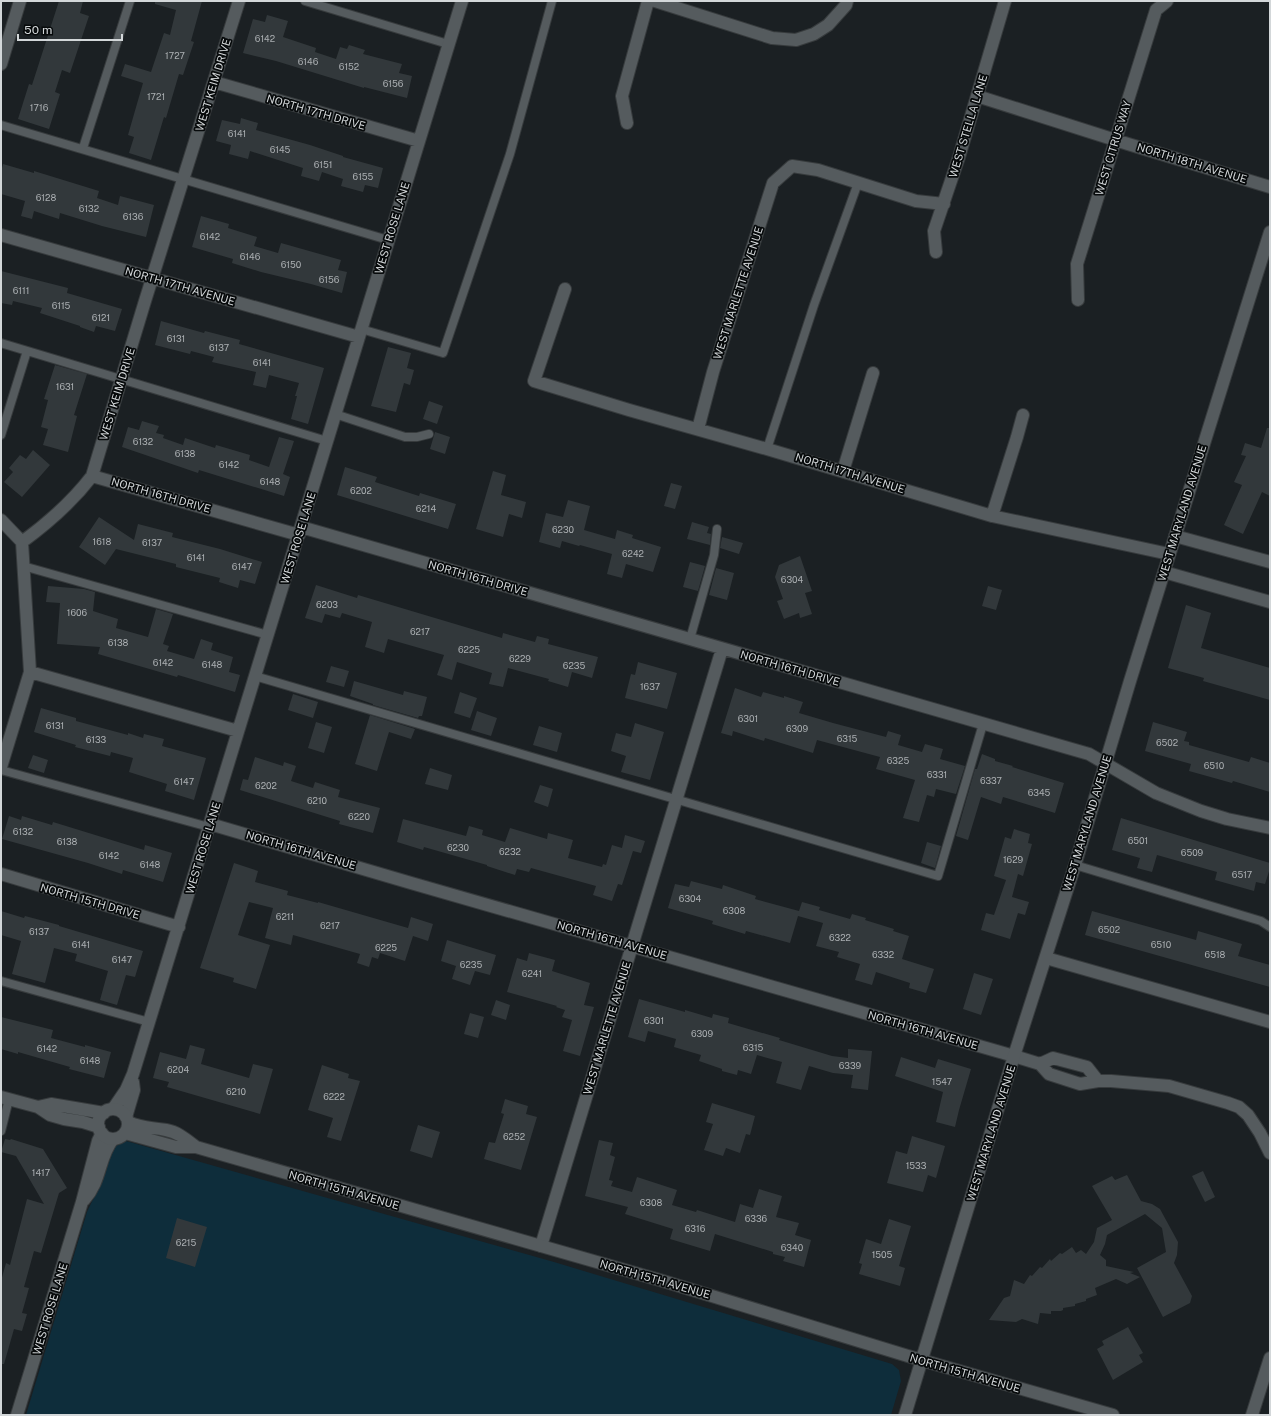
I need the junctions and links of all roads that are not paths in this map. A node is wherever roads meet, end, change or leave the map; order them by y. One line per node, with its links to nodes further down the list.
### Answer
1 (20, 1): 13 (street)
2 (130, 1): 20 (lane)
3 (239, 1): 14 (street, WEST KEIM DRIVE)
4 (305, 1): 12 (lane)
5 (462, 1): 12 (street, WEST ROSE LANE)
6 (552, 1): 32 (lane)
7 (648, 1): 16 (street)
8 (655, 1): 9 (street)
9 (847, 1)
10 (1005, 1): 15 (street, WEST STELLA LANE)
11 (1167, 1): 18 (street, WEST CITRUS WAY)
12 (448, 44): 19 (street, WEST ROSE LANE)
13 (1, 64)
14 (214, 82): 19 (street, NORTH 17TH DRIVE); 21 (street, WEST KEIM DRIVE)
15 (977, 96): 18 (street, NORTH 18TH AVENUE); 24 (street, WEST STELLA LANE)
16 (628, 123)
17 (1, 125): 20 (lane)
18 (1116, 140): 23 (street, NORTH 18TH AVENUE); 31 (street, WEST CITRUS WAY)
19 (419, 141): 27 (street, WEST ROSE LANE)
20 (83, 148): 21 (lane)
21 (184, 179): 27 (lane); 29 (street, WEST KEIM DRIVE)
22 (858, 183): 24 (street); 39 (street, WEST MARLETTE AVENUE); 43 (lane)
23 (1270, 187)
24 (944, 204): 28 (street, WEST STELLA LANE)
25 (1270, 232): 50 (street, WEST MARYLAND AVENUE)
26 (1, 235): 29 (street, NORTH 17TH AVENUE)
27 (388, 240): 32 (street, WEST ROSE LANE)
28 (936, 252)
29 (152, 278): 32 (street, NORTH 17TH AVENUE); 36 (street, WEST KEIM DRIVE)
30 (565, 288): 39 (street, NORTH 17TH AVENUE)
31 (1078, 300)
32 (360, 333): 37 (street, WEST ROSE LANE)
33 (1, 343): 34 (lane)
34 (27, 350): 36 (lane); 41 (lane)
35 (873, 373): 44 (street)
36 (121, 380): 42 (lane); 45 (street, WEST KEIM DRIVE)
37 (335, 414): 40 (lane); 42 (street, WEST ROSE LANE)
38 (1022, 416): 46 (street)
39 (698, 429): 43 (street, NORTH 17TH AVENUE)
40 (430, 434)
41 (1, 435)
42 (327, 441): 49 (street, WEST ROSE LANE)
43 (767, 449): 44 (street, NORTH 17TH AVENUE)
44 (843, 471): 46 (street, NORTH 17TH AVENUE)
45 (92, 476): 49 (street, NORTH 16TH DRIVE); 51 (street, WEST KEIM DRIVE)
46 (992, 516): 52 (street, NORTH 17TH AVENUE)
47 (1, 520): 51 (street)
48 (717, 529): 58 (lane)
49 (300, 531): 57 (street, WEST ROSE LANE); 58 (street, NORTH 16TH DRIVE)
50 (1175, 536): 52 (street, WEST MARYLAND AVENUE); 53 (street)
51 (22, 542): 54 (street)
52 (1169, 554): 55 (street, WEST MARYLAND AVENUE)
53 (1270, 562)
54 (23, 566): 57 (lane); 60 (street)
55 (1164, 572): 56 (street); 64 (street, WEST MARYLAND AVENUE)
56 (1270, 602)
57 (268, 635): 61 (street, WEST ROSE LANE)
58 (690, 639): 59 (street, NORTH 16TH DRIVE)
59 (722, 648): 62 (street, NORTH 16TH DRIVE); 66 (street, WEST MARLETTE AVENUE)
60 (30, 672): 63 (street); 65 (street)
61 (255, 676): 63 (street, WEST ROSE LANE); 66 (lane)
62 (983, 724): 64 (street, NORTH 16TH DRIVE); 66 (lane)
63 (238, 731): 67 (street, WEST ROSE LANE)
64 (1105, 764): 68 (street, NORTH 16TH DRIVE); 69 (street, WEST MARYLAND AVENUE)
65 (1, 768): 67 (lane)
66 (676, 800): 73 (street, WEST MARLETTE AVENUE)
67 (210, 825): 72 (street, WEST ROSE LANE); 73 (street, NORTH 16TH AVENUE)
68 (1270, 828)
69 (1075, 865): 71 (lane); 74 (street, WEST MARYLAND AVENUE)
70 (1, 874): 72 (street, NORTH 15TH DRIVE)
71 (1270, 926)
72 (179, 927): 76 (street, WEST ROSE LANE)
73 (632, 946): 78 (street, NORTH 16TH AVENUE); 91 (street, WEST MARLETTE AVENUE)
74 (1046, 958): 77 (street); 78 (street, WEST MARYLAND AVENUE)
75 (1, 981): 76 (lane)
76 (149, 1022): 81 (street, WEST ROSE LANE)
77 (1270, 1022)
78 (1014, 1056): 80 (street); 93 (street, WEST MARYLAND AVENUE)
79 (1071, 1063): 80 (street); 82 (street); 83 (street)
80 (1040, 1064): 82 (street)
81 (133, 1074): 86 (street, WEST ROSE LANE); 87 (street, WEST ROSE LANE)
82 (1066, 1080): 83 (street)
83 (1098, 1081): 90 (street)
84 (5, 1098): 85 (street); 88 (lane)
85 (38, 1107): 86 (street); 89 (street)
86 (109, 1111): 87 (street); 89 (street)
87 (126, 1124): 89 (street); 91 (street, NORTH 15TH AVENUE)
88 (1, 1131)
89 (104, 1133): 94 (street, WEST ROSE LANE)
90 (1269, 1149)
91 (541, 1246): 93 (street, NORTH 15TH AVENUE)
92 (1270, 1358): 97 (street)
93 (922, 1360): 95 (street, WEST MARYLAND AVENUE); 96 (street, NORTH 15TH AVENUE)
94 (17, 1415)
95 (905, 1415)
96 (1113, 1415)
97 (1252, 1415)

